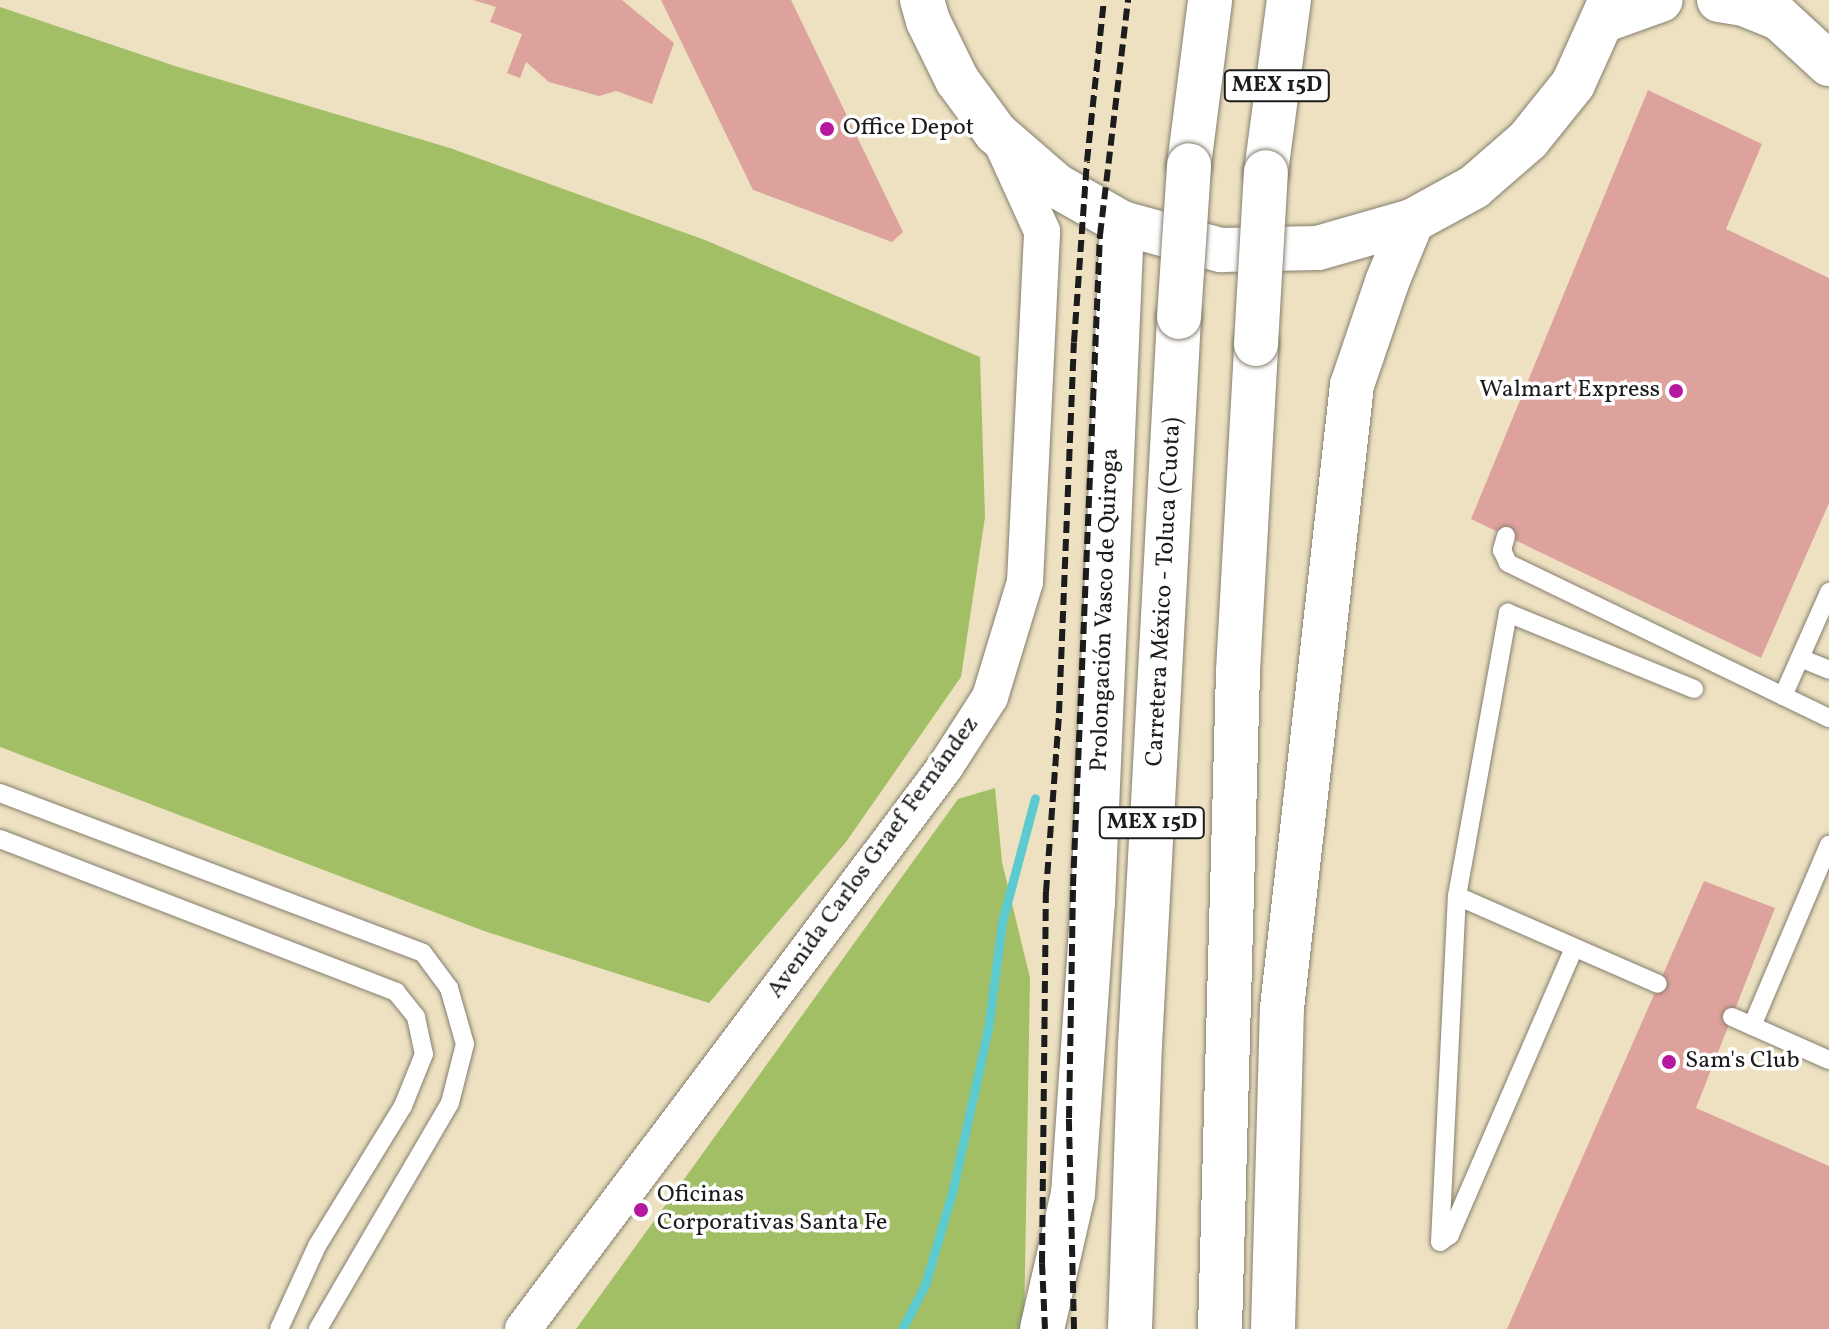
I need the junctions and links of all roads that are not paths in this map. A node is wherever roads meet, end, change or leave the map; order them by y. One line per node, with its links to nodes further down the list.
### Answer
1 (922, 0): 8 (main road)
2 (1210, 0): 31 (main road, Carretera México - Toluca (Cuota) / MEX 15D, bridge)
3 (1289, 0): 32 (main road, MEX 15D, bridge)
4 (1661, 0): 6 (main road)
5 (1719, 0): 7 (main road)
6 (1608, 10): 9 (main road)
7 (1829, 64)
8 (996, 133): 10 (main road); 29 (street, Avenida Carlos Graef Fernández)
9 (1412, 221): 10 (main road); 33 (main road)
10 (1122, 223): 30 (main road, Prolongación Vasco de Quiroga)
11 (1506, 536): 16 (lane)
12 (1829, 592): 13 (lane)
13 (1800, 658): 14 (lane); 16 (lane)
14 (1829, 670)
15 (1694, 689): 21 (lane)
16 (1783, 696): 17 (lane)
17 (1829, 718)
18 (0, 793): 28 (lane)
19 (0, 839): 27 (lane)
20 (1829, 845): 25 (lane)
21 (1457, 896): 22 (lane); 22 (lane)
22 (1574, 948): 23 (lane)
23 (1658, 984)
24 (1732, 1017): 25 (lane)
25 (1752, 1026): 26 (lane)
26 (1829, 1060)
27 (279, 1329)
28 (318, 1329)
29 (523, 1329)
30 (1042, 1329)
31 (1130, 1329)
32 (1220, 1329)
33 (1273, 1329)

